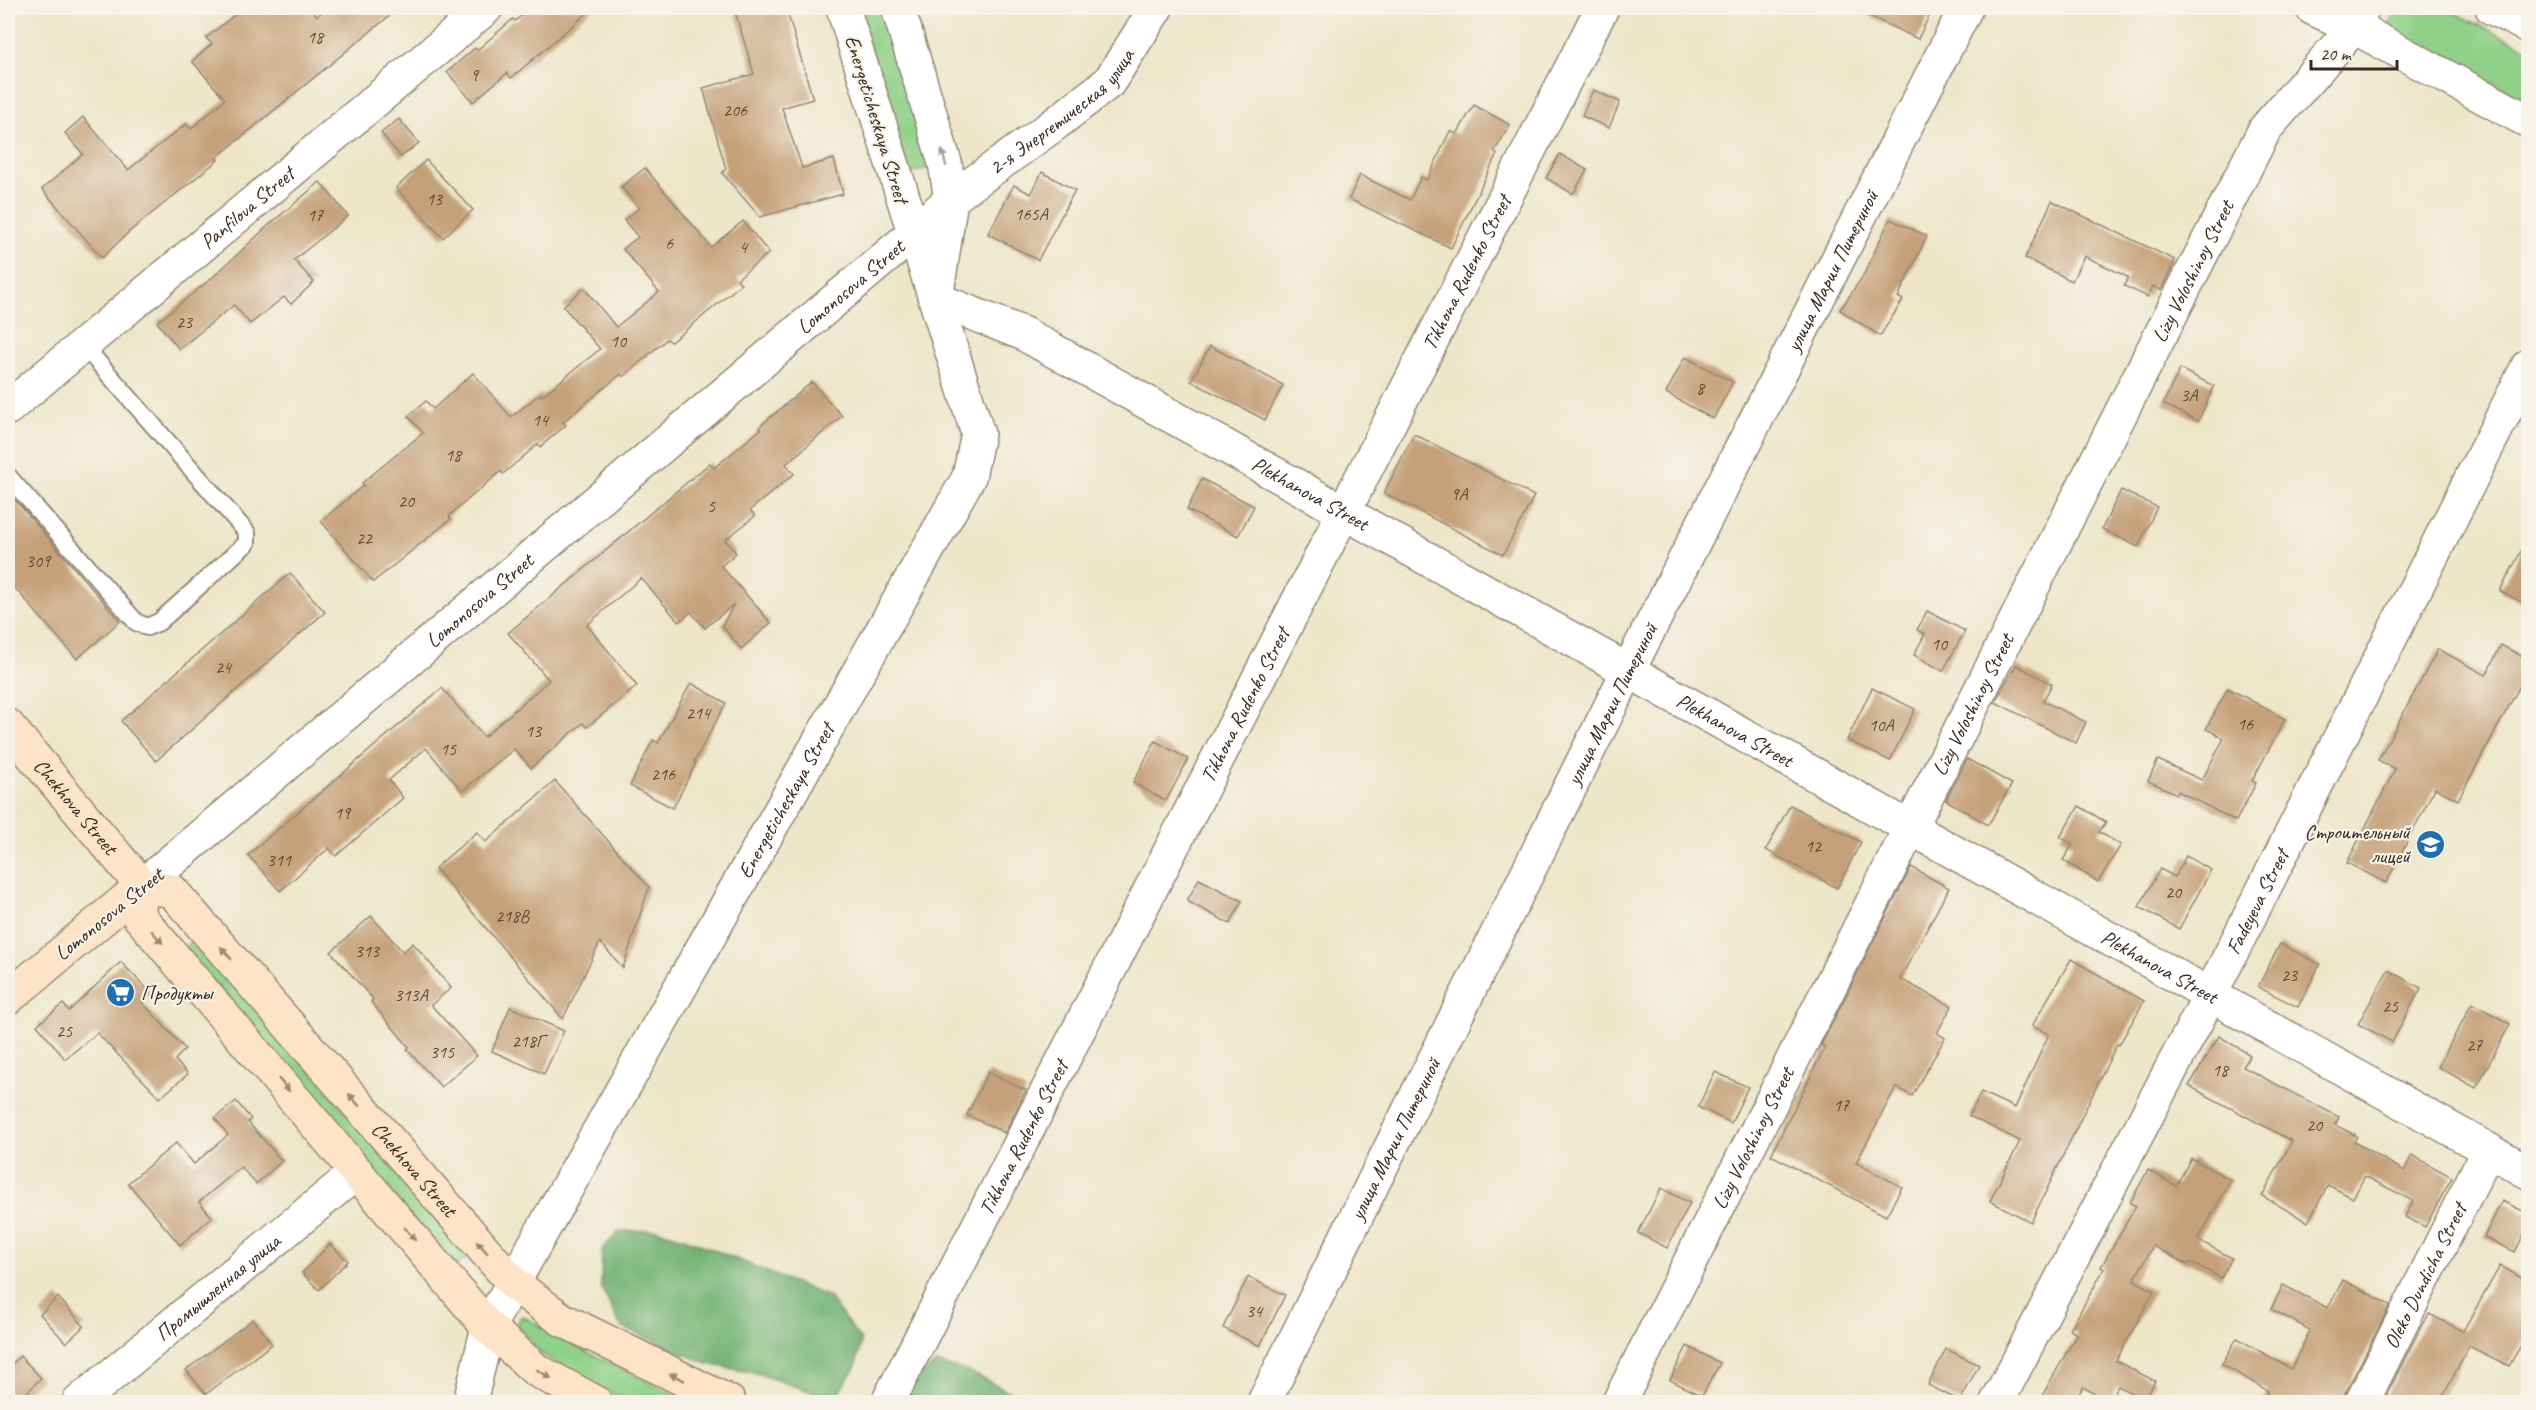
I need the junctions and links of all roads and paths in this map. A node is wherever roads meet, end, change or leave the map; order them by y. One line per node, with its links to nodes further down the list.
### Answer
1 (486, 8): 15 (street, Panfilova Street)
2 (843, 8): 13 (street, Energeticheskaya Street)
3 (898, 8): 12 (street, Energeticheskaya Street, one-way to 3)
4 (1156, 8): 12 (street, 2-я Энергетическая улица)
5 (1602, 8): 19 (street, Tikhona Rudenko Street)
6 (1966, 8): 20 (street, улица Марии Питериной)
7 (2312, 8): 9 (street)
8 (2492, 8): 10 (street)
9 (2359, 17): 11 (street); 22 (street, Lizy Voloshinoy Street)
10 (2529, 26)
11 (2529, 121)
12 (951, 199): 13 (street, Lomonosova Street); 14 (street, Energeticheskaya Street)
13 (913, 234): 14 (street, Energeticheskaya Street); 23 (street, Lomonosova Street)
14 (936, 299): 19 (street, Plekhanova Street); 29 (street, Energeticheskaya Street)
15 (83, 345): 17 (street, Panfilova Street); 18 (lane)
16 (2529, 366): 24 (street, Fadeyeva Street)
17 (8, 408)
18 (8, 476)
19 (1343, 512): 20 (street, Plekhanova Street); 35 (street, Tikhona Rudenko Street)
20 (1628, 671): 22 (street, Plekhanova Street); 36 (street, улица Марии Питериной)
21 (8, 726): 23 (main road, Chekhova Street)
22 (1909, 827): 24 (street, Plekhanova Street); 37 (street, Lizy Voloshinoy Street)
23 (142, 886): 25 (main road, Lomonosova Street); 27 (main road, one-way to 27); 29 (main road, Chekhova Street, one-way to 23)
24 (2210, 994): 26 (street, Plekhanova Street); 38 (street, Fadeyeva Street)
25 (8, 998)
26 (2488, 1150): 28 (street, Plekhanova Street); 39 (street, Oleko Dundicha Street)
27 (357, 1172): 30 (main road, one-way to 30); 31 (street, Промышленная улица)
28 (2529, 1172)
29 (514, 1284): 30 (street, Energeticheskaya Street); 34 (main road, Chekhova Street, one-way to 29)
30 (488, 1327): 32 (street); 33 (main road, one-way to 33)
31 (79, 1402)
32 (470, 1402)
33 (595, 1402)
34 (729, 1402)
35 (888, 1402)
36 (1264, 1402)
37 (1619, 1402)
38 (1997, 1402)
39 (2362, 1402)

